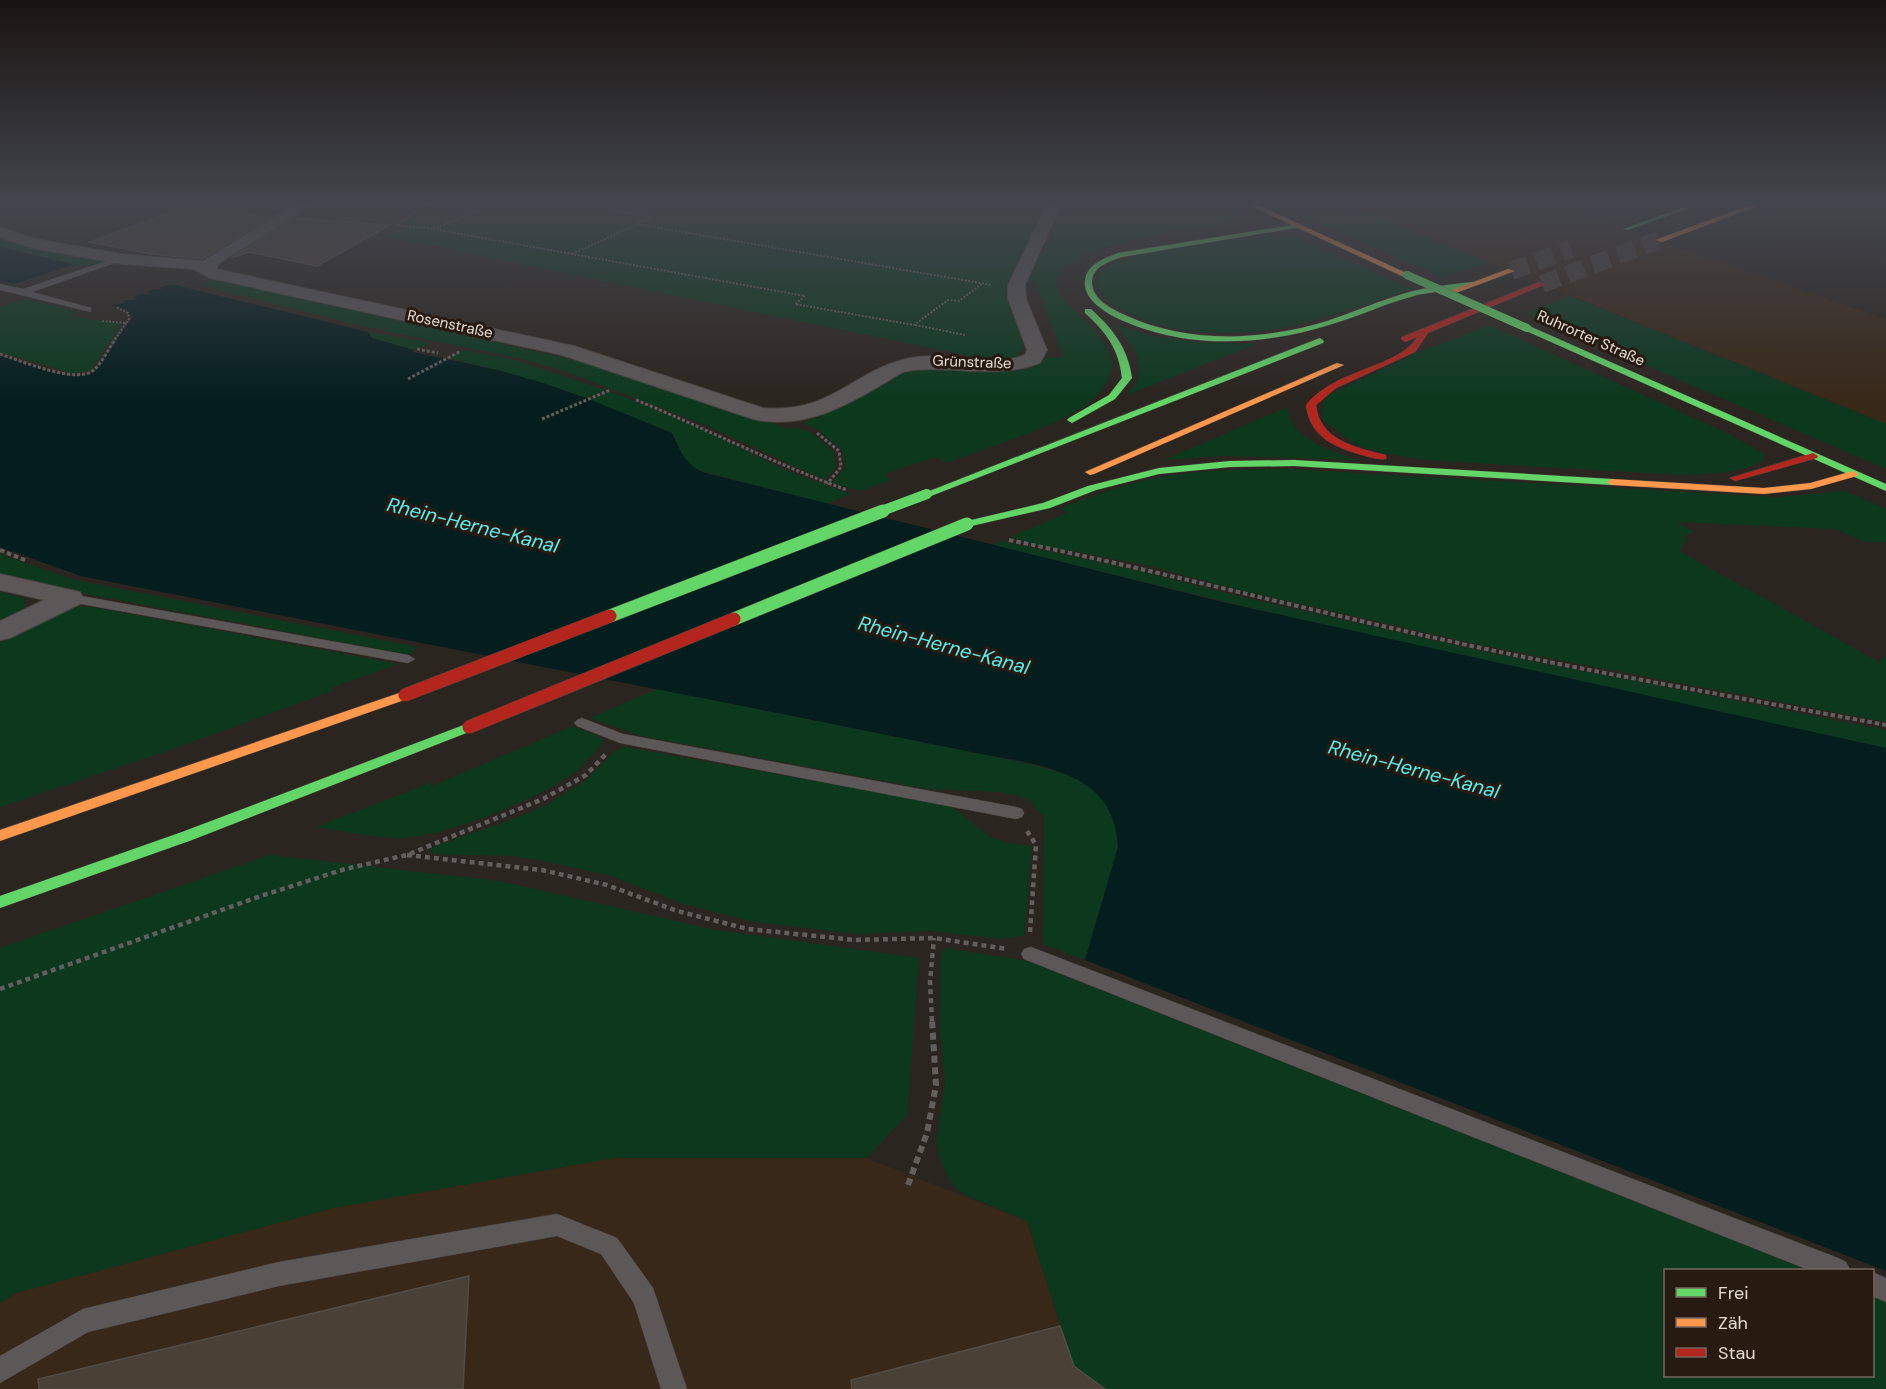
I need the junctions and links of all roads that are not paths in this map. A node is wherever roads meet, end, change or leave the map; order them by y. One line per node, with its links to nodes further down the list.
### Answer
1 (93, 269): 10 (lane)
2 (1027, 269): 16 (street, Grünstraße)
3 (1095, 269): 7 (main road)
4 (1395, 269): 19 (main road, Ruhrorter Straße, bridge)
5 (208, 270): 16 (street, Rosenstraße)
6 (1511, 271): 7 (main road)
7 (1472, 284): 22 (main road)
8 (1542, 284): 13 (main road)
9 (0, 287): 10 (lane)
10 (23, 292): 12 (lane)
11 (1074, 298): 17 (main road)
12 (88, 310)
13 (1425, 331): 14 (main road); 19 (main road)
14 (1394, 344)
15 (1352, 361): 21 (main road)
16 (792, 416)
17 (1058, 426)
18 (997, 450): 22 (main road)
19 (1813, 456): 20 (main road, Ruhrorter Straße)
20 (1854, 474): 23 (main road, Ruhrorter Straße); 25 (main road)
21 (1074, 479)
22 (956, 483): 32 (main road, bridge)
23 (1886, 488)
24 (1042, 492): 25 (main road)
25 (967, 524): 33 (main road, bridge)
26 (0, 582): 27 (street)
27 (70, 598): 28 (street); 29 (lane)
28 (0, 632)
29 (408, 659)
30 (582, 723): 31 (lane)
31 (1016, 813)
32 (0, 836)
33 (0, 902)
34 (1031, 954): 35 (lane)
35 (1835, 1269)
36 (0, 1370): 37 (lane)
37 (674, 1389)

